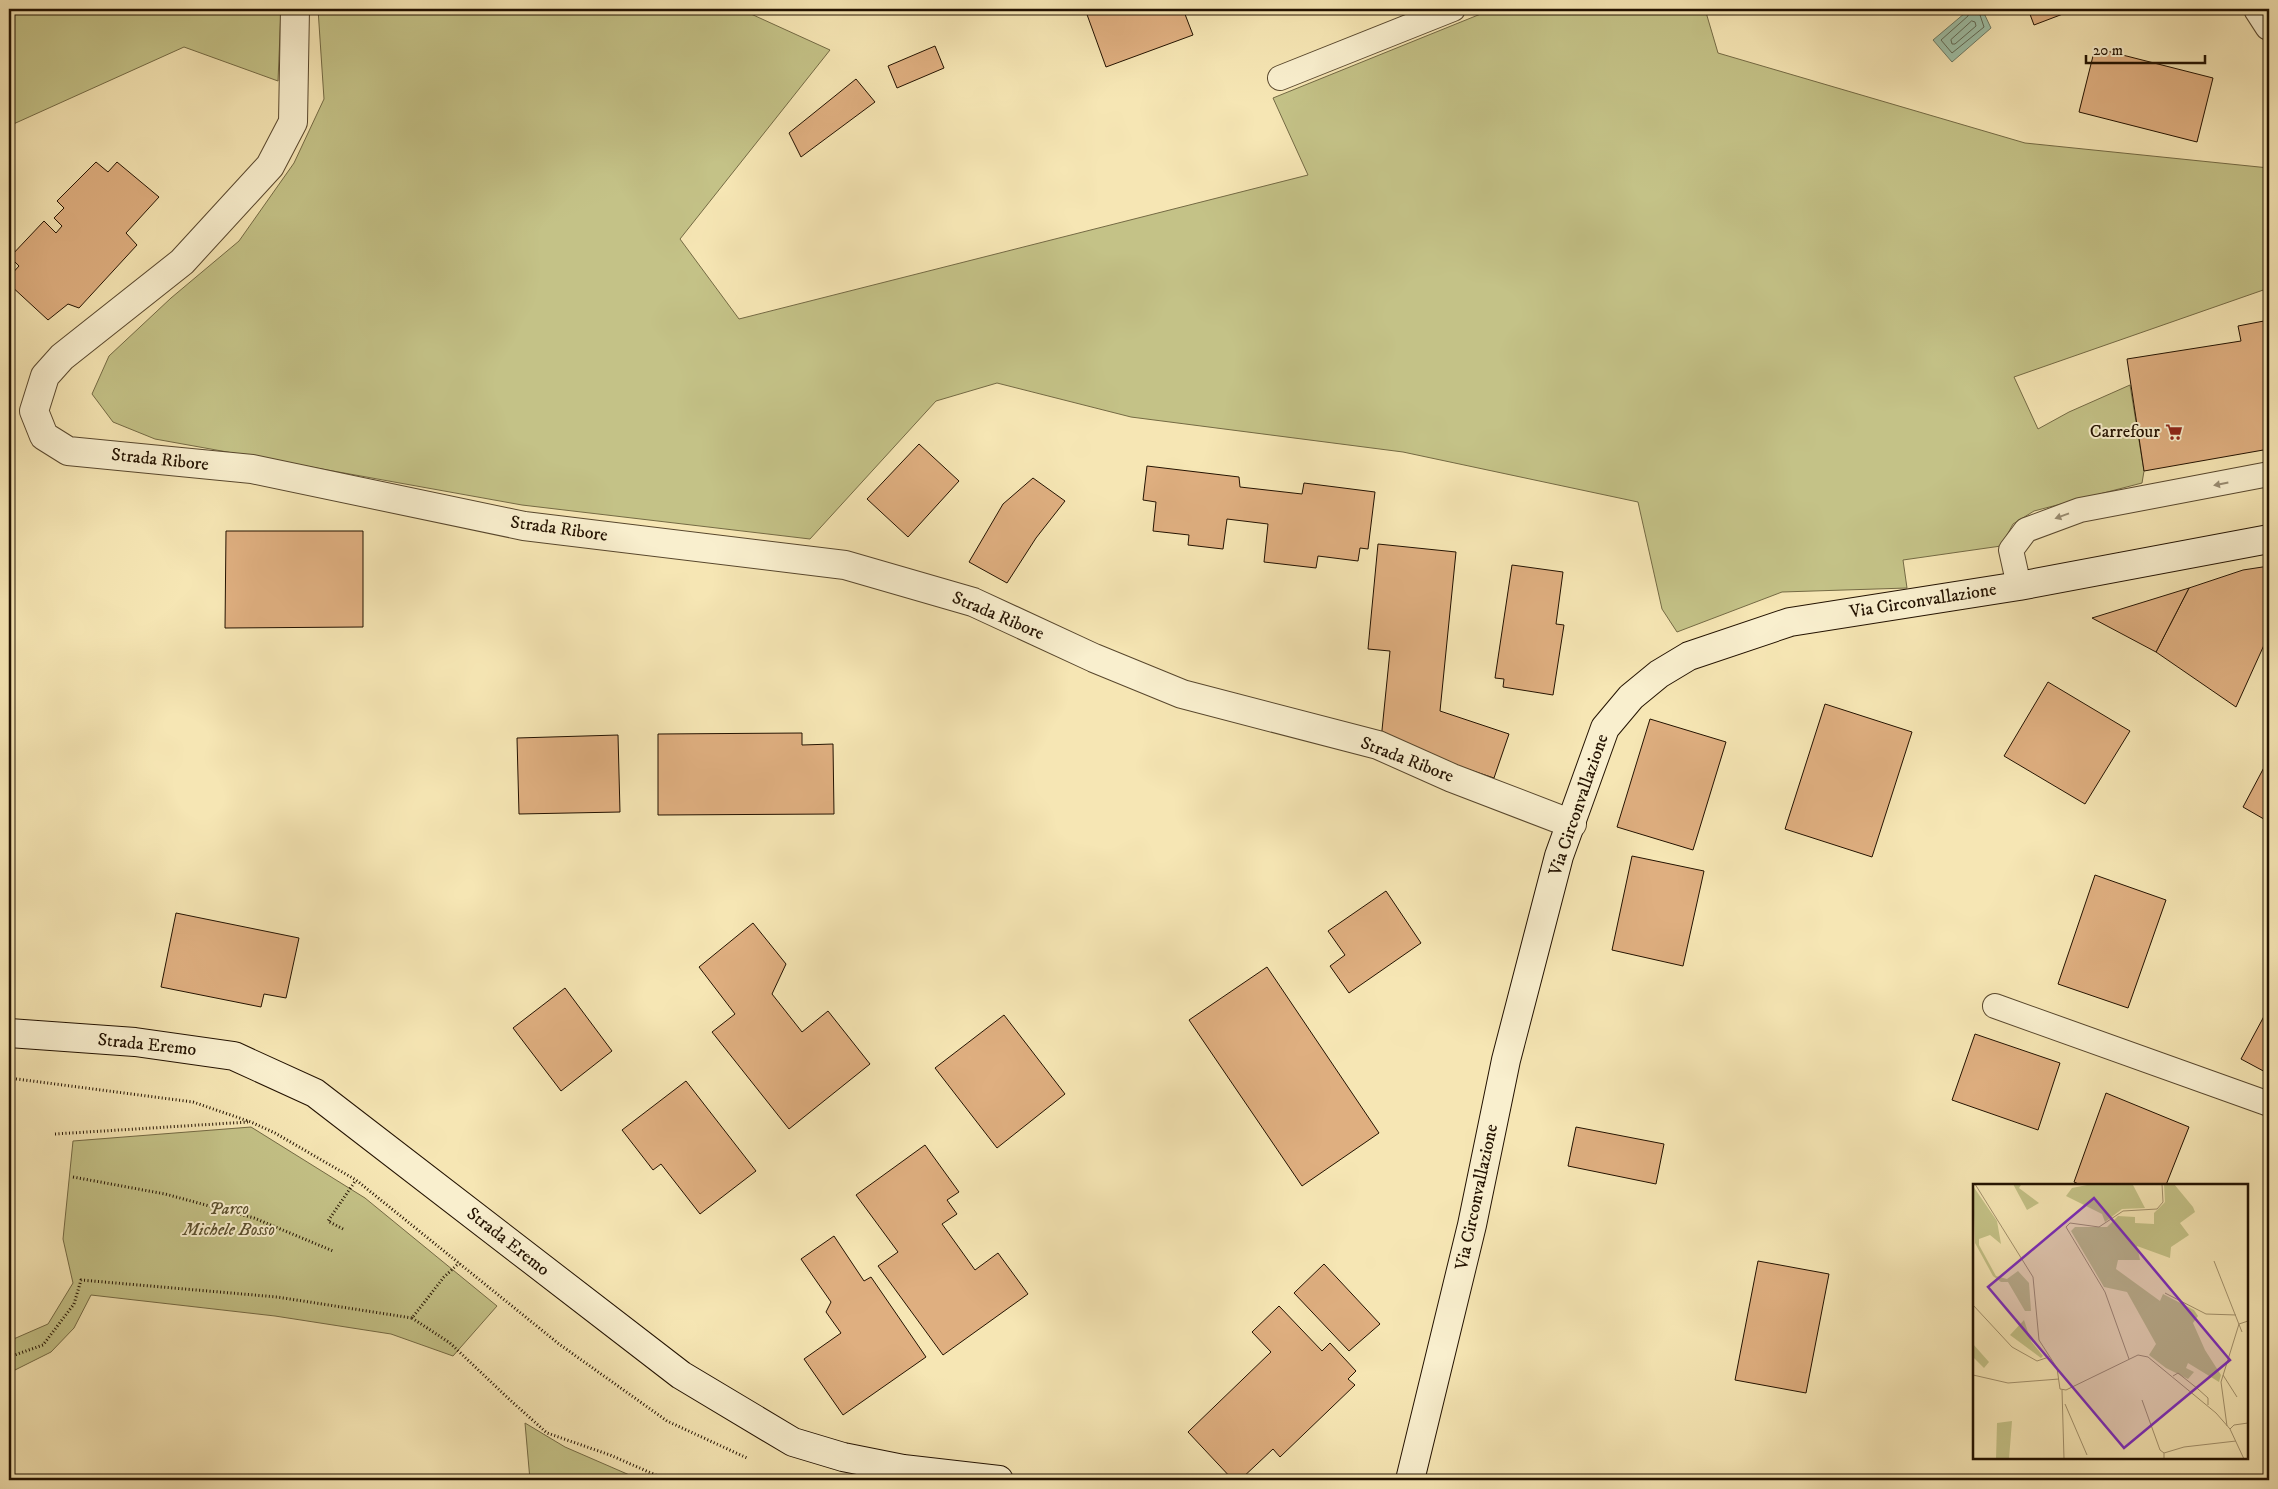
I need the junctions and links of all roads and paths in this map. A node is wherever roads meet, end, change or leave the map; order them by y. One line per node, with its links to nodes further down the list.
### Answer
1 (295, 9): 9 (main road, Strada Ribore)
2 (1453, 9): 5 (lane)
3 (2258, 9): 4 (main road)
4 (2269, 26)
5 (1280, 78)
6 (2269, 474): 8 (lane, one-way to 8)
7 (2269, 539): 8 (main road, Via Circonvallazione)
8 (2019, 586): 9 (main road, Via Circonvallazione)
9 (1572, 824): 26 (main road, Via Circonvallazione)
10 (1995, 1006): 13 (lane)
11 (9, 1033): 25 (main road, Strada Eremo)
12 (9, 1078): 14 (path)
13 (2269, 1104)
14 (251, 1122): 15 (path); 17 (path)
15 (55, 1134)
16 (73, 1177): 19 (path)
17 (356, 1180): 18 (path); 20 (path)
18 (343, 1229)
19 (333, 1251)
20 (459, 1263): 21 (path); 23 (path)
21 (412, 1318): 22 (path); 24 (path)
22 (9, 1357)
23 (753, 1461)
24 (667, 1480)
25 (999, 1480)
26 (1410, 1480)

